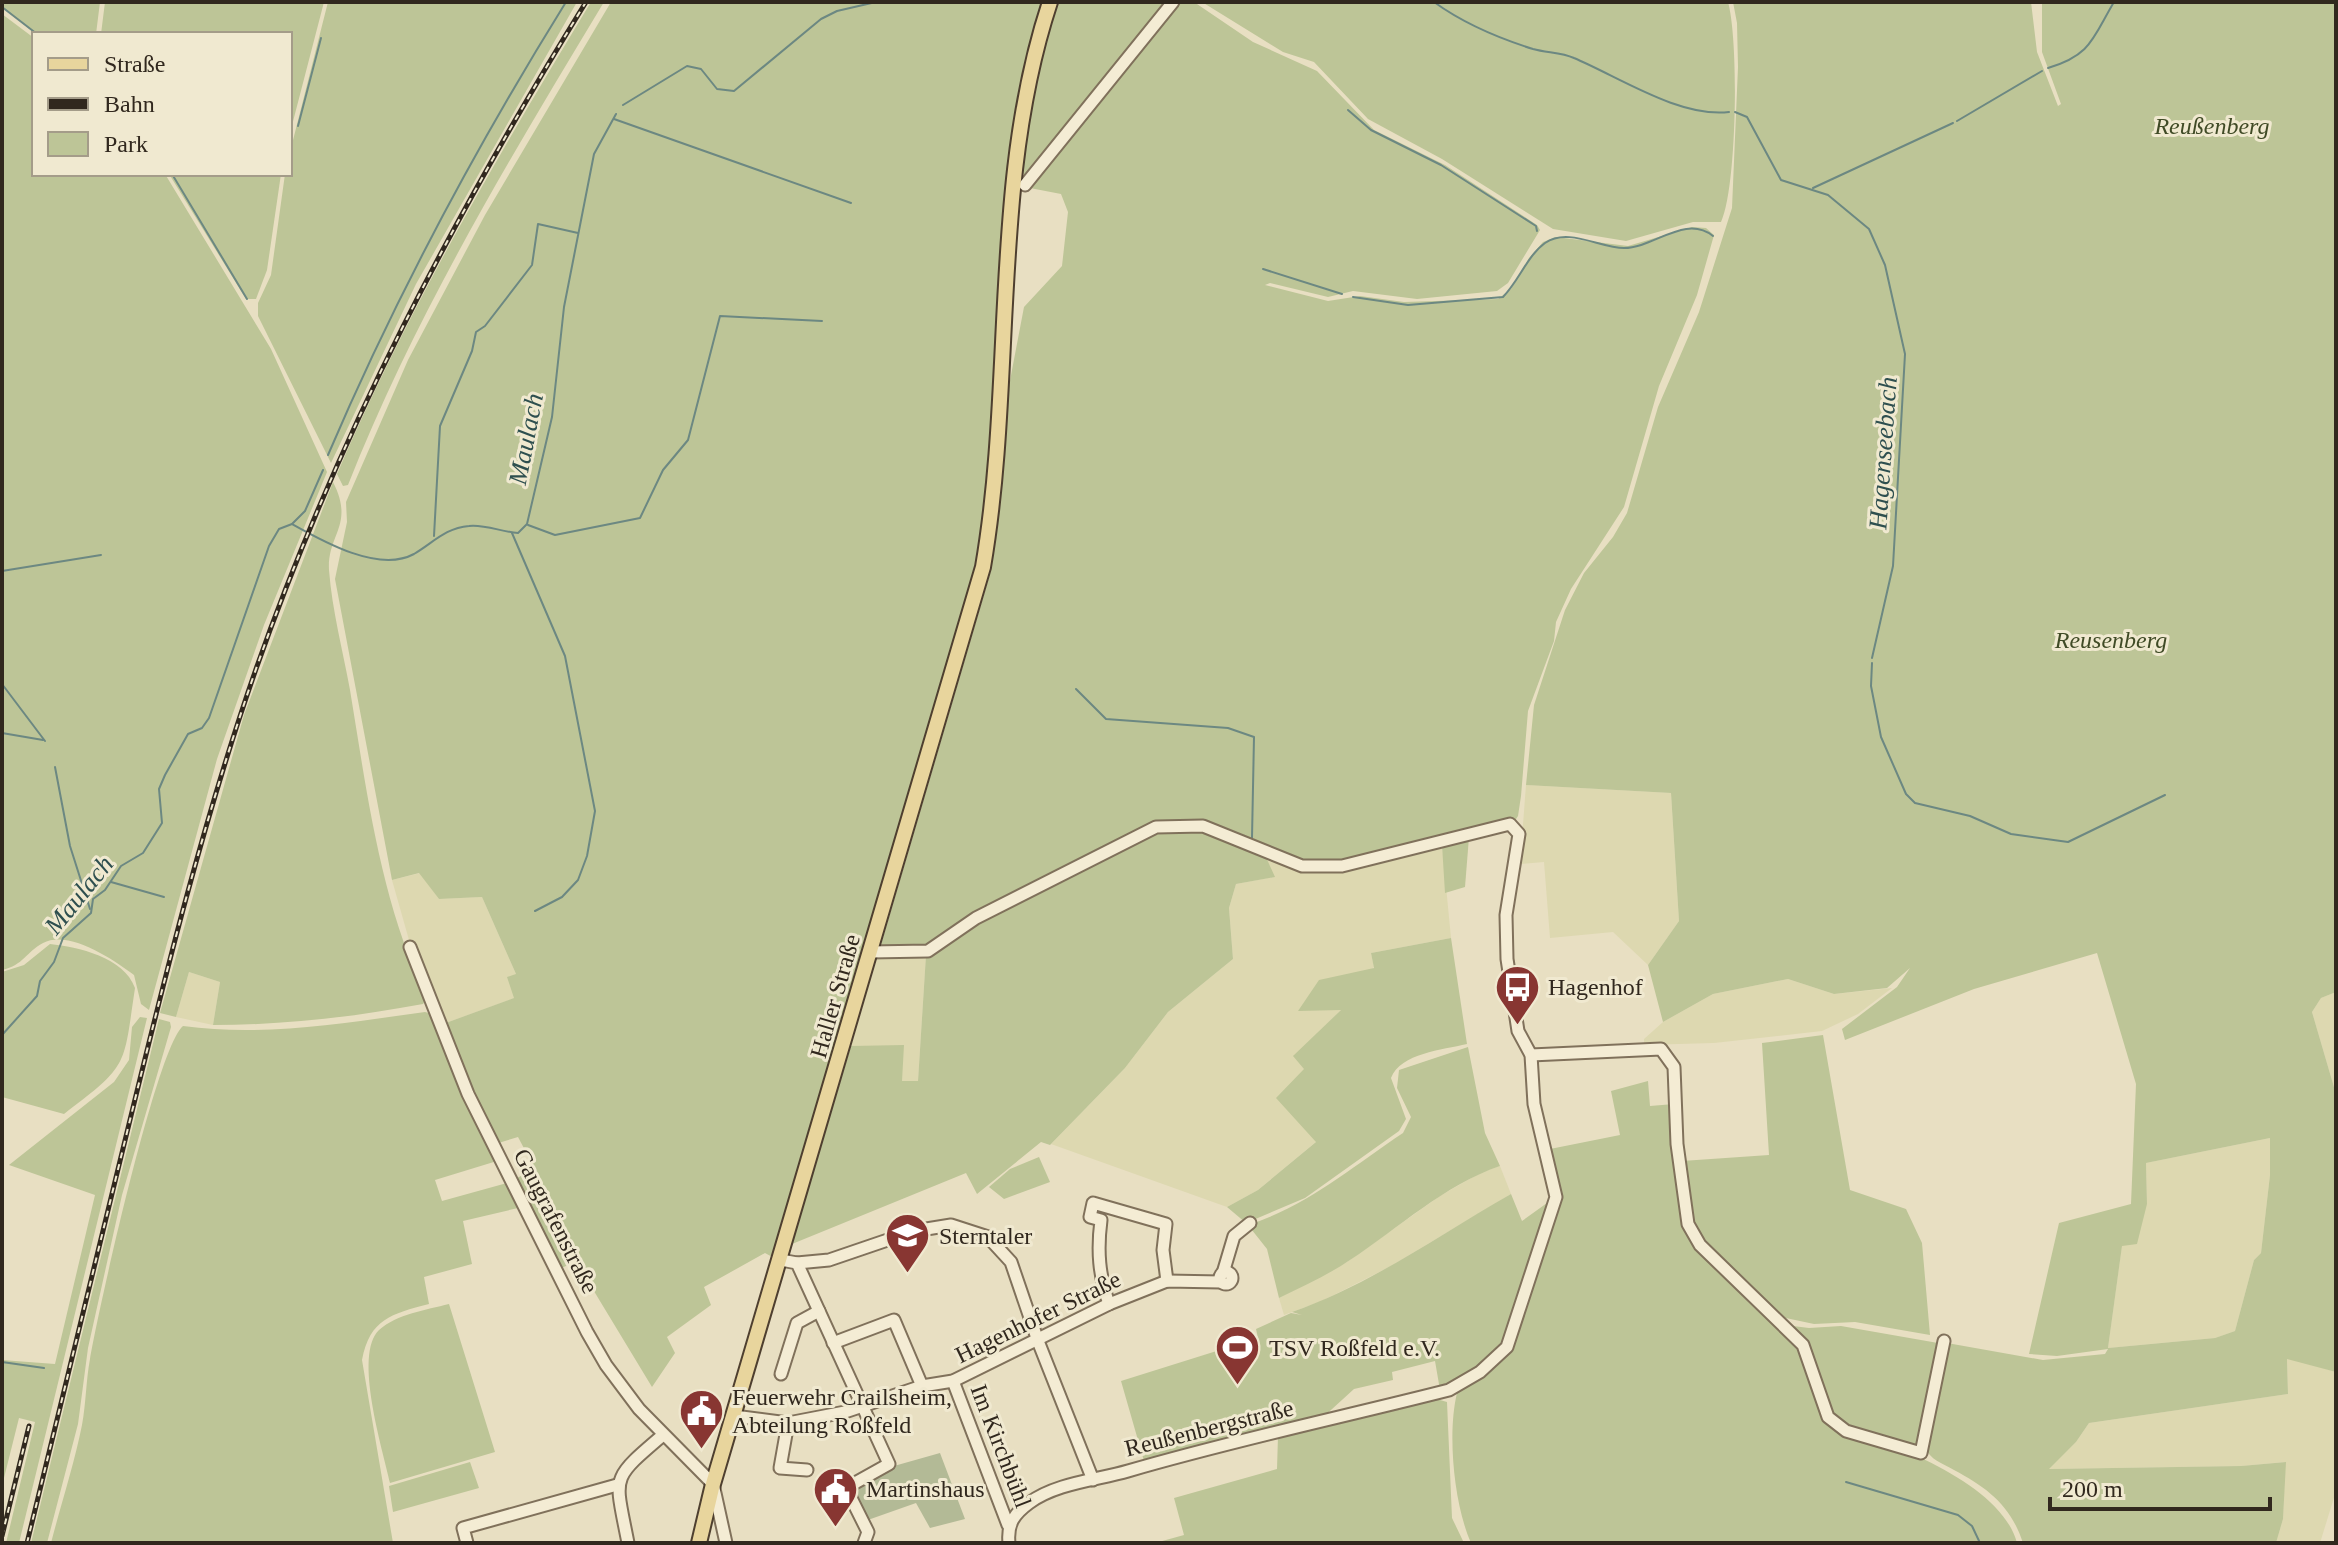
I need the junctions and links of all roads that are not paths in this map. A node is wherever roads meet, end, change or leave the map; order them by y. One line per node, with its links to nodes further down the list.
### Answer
1 (1050, 2): 5 (main road, Haller Straße)
2 (1173, 2): 3 (street)
3 (1025, 185)
4 (410, 947): 22 (street, Gaugrafenstraße)
5 (870, 952): 6 (street, Reußenbergstraße); 8 (main road, Haller Straße)
6 (1531, 1055): 14 (street); 24 (street, Reußenbergstraße)
7 (1250, 1223): 10 (street, Hagenhofer Straße)
8 (781, 1260): 9 (street); 20 (main road, Haller Straße)
9 (797, 1263): 12 (street); 13 (street)
10 (1167, 1281): 11 (street, Hagenhofer Straße); 11 (street)
11 (1109, 1304): 13 (street, Hagenhofer Straße)
12 (819, 1311): 15 (street); 16 (street)
13 (1038, 1341): 17 (street, Hagenhofer Straße); 24 (street)
14 (1944, 1341)
15 (833, 1343): 18 (street); 19 (street)
16 (781, 1374)
17 (953, 1381): 18 (street, Hagenhofer Straße); 29 (street, Im Kirchbühl)
18 (922, 1386): 19 (street, Hagenhofer Straße)
19 (862, 1405): 21 (street, Hagenhofer Straße); 34 (street)
20 (734, 1416): 21 (street, Hagenhofer Straße); 25 (main road, Haller Straße)
21 (788, 1423): 23 (street)
22 (663, 1435): 25 (street, Gaugrafenstraße); 26 (street)
23 (807, 1470)
24 (1093, 1480): 29 (street, Reußenbergstraße)
25 (713, 1484): 27 (main road, Haller Straße); 28 (street)
26 (617, 1485): 30 (street); 31 (street)
27 (703, 1524): 28 (street); 32 (main road, Haller Straße)
28 (721, 1525): 33 (street)
29 (1008, 1525): 35 (street)
30 (467, 1543)
31 (628, 1543)
32 (699, 1543)
33 (726, 1543)
34 (864, 1543)
35 (1009, 1543)

